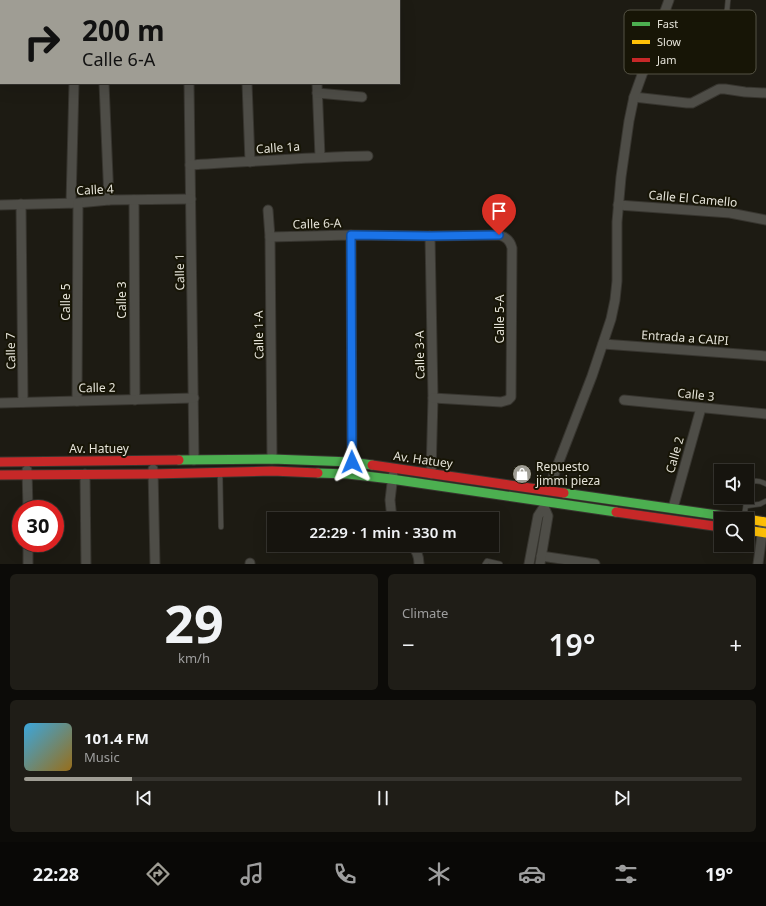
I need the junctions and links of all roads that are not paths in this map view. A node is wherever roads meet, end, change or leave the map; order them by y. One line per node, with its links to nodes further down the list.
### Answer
1 (669, 0): 3 (street)
2 (728, 0): 4 (lane)
3 (665, 10)
4 (726, 10)
5 (642, 74): 14 (street)
6 (74, 84): 22 (street, Calle 5)
7 (104, 84): 20 (street)
8 (189, 84): 18 (street, Calle 1)
9 (247, 84): 17 (street)
10 (317, 84): 11 (street)
11 (317, 93): 13 (street); 16 (street)
12 (766, 93): 14 (street)
13 (362, 97)
14 (634, 97): 25 (street)
15 (368, 156): 16 (street, Calle 1a)
16 (320, 157): 17 (street, Calle 1a)
17 (250, 162): 18 (street, Calle 1a)
18 (190, 164): 19 (street, Calle 1)
19 (191, 199): 21 (street, Calle 4); 34 (street, Calle 1)
20 (109, 200): 21 (street, Calle 4); 22 (street, Calle 4)
21 (134, 200): 36 (street, Calle 3)
22 (75, 203): 23 (street, Calle 4); 38 (street, Calle 5)
23 (21, 204): 24 (street, Calle 4); 40 (street, Calle 7)
24 (0, 205)
25 (618, 205): 27 (street, Calle El Camello); 32 (street)
26 (268, 210): 30 (street, Calle 1-A)
27 (766, 220)
28 (351, 235): 29 (street, Calle 6-A); 30 (street, Calle 6-A); 48 (street)
29 (430, 236): 31 (street, Calle 6-A); 35 (street, Calle 3-A)
30 (270, 237): 43 (street, Calle 1-A)
31 (508, 239): 35 (street, Calle 5-A)
32 (603, 344): 33 (street, Entrada a CAIPI); 59 (street)
33 (766, 356)
34 (194, 398): 36 (street, Calle 2); 44 (street, Calle 1)
35 (433, 398): 54 (street, Calle 3-A)
36 (135, 400): 38 (street, Calle 2)
37 (624, 400): 41 (street, Calle 3)
38 (77, 401): 40 (street, Calle 2)
39 (0, 402): 40 (street, Calle 2)
40 (23, 402)
41 (701, 408): 42 (street, Calle 3); 64 (street, Calle 2)
42 (766, 414)
43 (272, 459): 44 (main road, Av. Hatuey); 48 (main road, Av. Hatuey)
44 (194, 460): 45 (main road, Av. Hatuey)
45 (154, 461): 47 (main road, Av. Hatuey); 53 (street)
46 (0, 462): 47 (main road, Av. Hatuey)
47 (27, 462): 51 (street)
48 (352, 462): 49 (main road, Av. Hatuey)
49 (394, 468): 54 (main road, Av. Hatuey); 56 (street)
50 (220, 472): 53 (main road, Av. Hatuey); 56 (main road, Av. Hatuey); 71 (lane)
51 (27, 474): 52 (main road, Av. Hatuey); 55 (main road, Av. Hatuey); 60 (street)
52 (85, 474): 53 (main road, Av. Hatuey); 78 (street)
53 (154, 474): 79 (street)
54 (431, 474): 59 (main road, Av. Hatuey)
55 (0, 475)
56 (393, 480): 62 (main road, Av. Hatuey); 65 (street)
57 (754, 481): 58 (lane)
58 (766, 484)
59 (548, 490): 64 (main road, Av. Hatuey)
60 (28, 500)
61 (766, 501): 63 (lane)
62 (544, 504): 70 (main road, Av. Hatuey); 76 (street); 83 (street)
63 (746, 506): 66 (lane)
64 (674, 508): 67 (main road, Av. Hatuey)
65 (391, 512)
66 (746, 512)
67 (714, 514)
68 (754, 520): 69 (main road, Av. Hatuey)
69 (765, 522): 73 (street)
70 (714, 526)
71 (221, 527)
72 (754, 531): 73 (main road)
73 (764, 533): 85 (street)
74 (28, 552): 77 (street)
75 (417, 552): 80 (street)
76 (540, 560): 84 (street)
77 (28, 564)
78 (86, 564)
79 (155, 564)
80 (419, 564)
81 (485, 564): 82 (lane)
82 (500, 564)
83 (529, 564)
84 (595, 564)
85 (758, 564)

